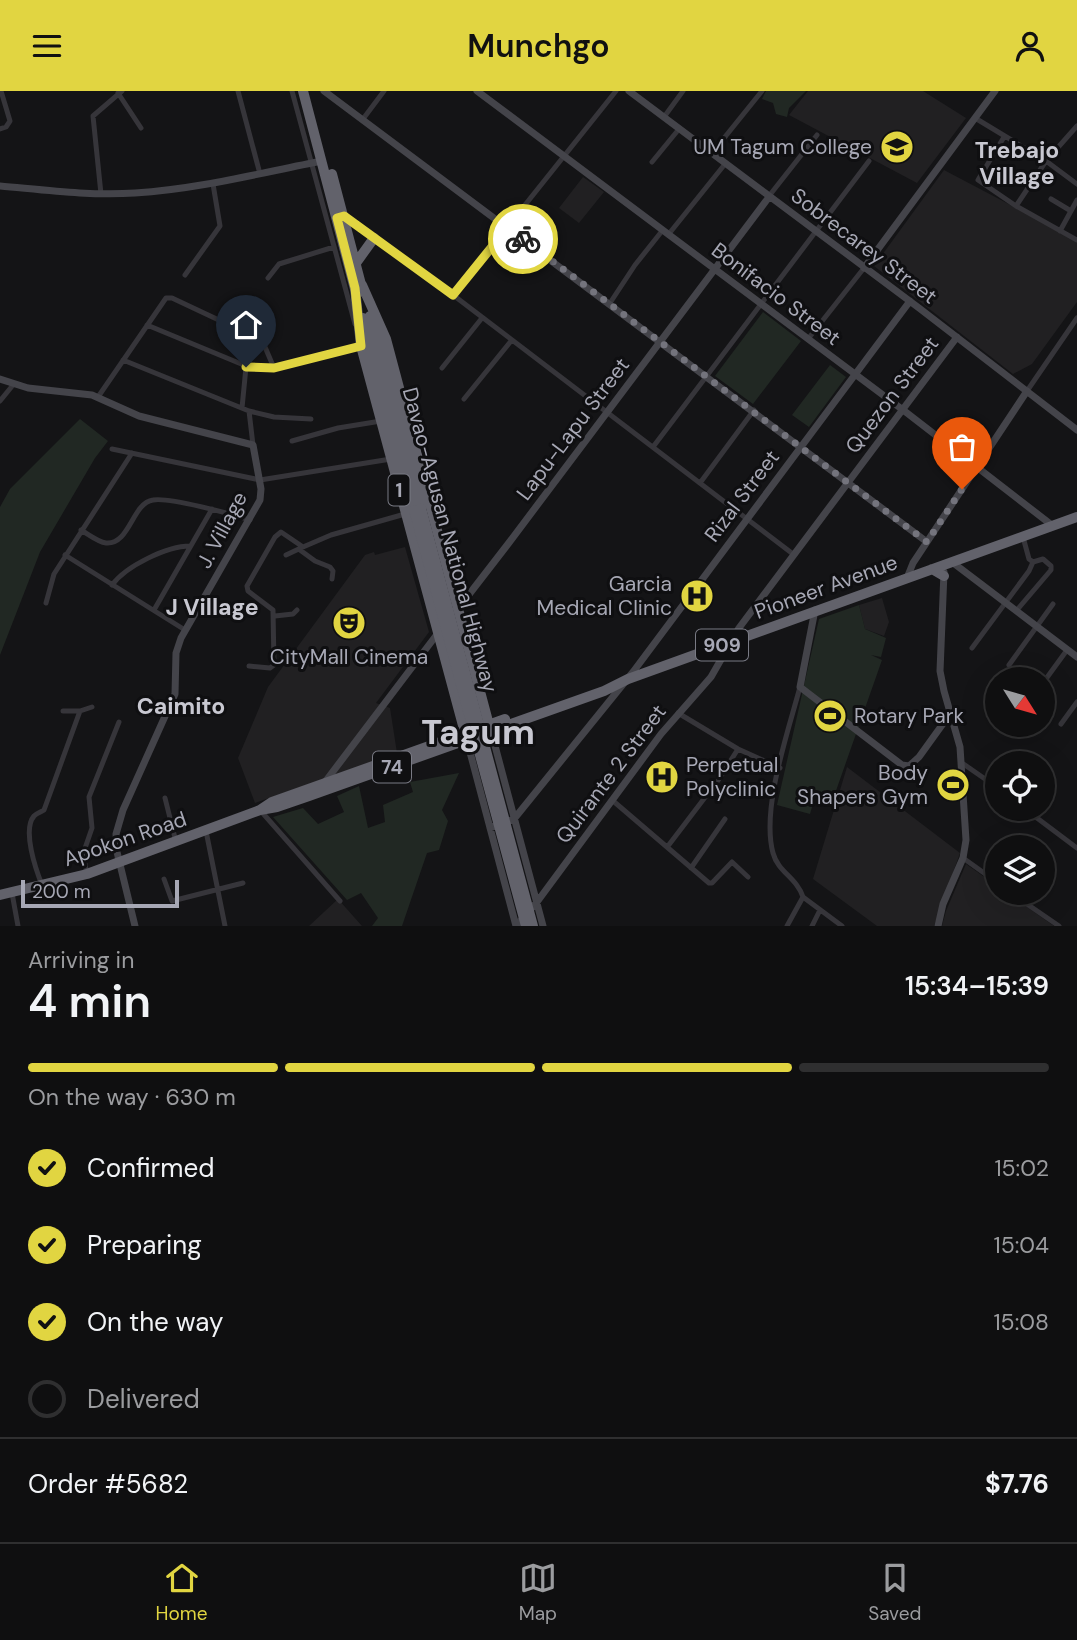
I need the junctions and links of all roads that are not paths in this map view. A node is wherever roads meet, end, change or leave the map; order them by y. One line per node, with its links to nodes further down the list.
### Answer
1 (1, 91): 20 (street)
2 (238, 91): 31 (street)
3 (292, 91): 28 (street)
4 (303, 91): 28 (highway, Davao-Agusan National Highway / 1)
5 (310, 91): 41 (highway, Davao-Agusan National Highway / 1)
6 (324, 91): 17 (street)
7 (384, 91): 17 (street)
8 (477, 91): 25 (street, Bonifacio Street)
9 (616, 91): 25 (street)
10 (629, 91): 15 (street, Sobrecarey Street)
11 (683, 91): 15 (street)
12 (762, 91): 24 (street)
13 (995, 91): 16 (street)
14 (120, 92): 19 (street); 35 (street)
15 (664, 117): 21 (street, Sobrecarey Street)
16 (975, 118): 23 (street); 50 (street)
17 (363, 119): 42 (street)
18 (1077, 126): 27 (street)
19 (141, 128)
20 (0, 129)
21 (679, 129): 24 (street, Sobrecarey Street); 29 (street)
22 (817, 135): 36 (street, Lapu-Lapu Street)
23 (1004, 137): 27 (street); 39 (street)
24 (712, 153): 30 (street, Sobrecarey Street)
25 (564, 156): 42 (street); 45 (street, Bonifacio Street)
26 (869, 161): 43 (street)
27 (1046, 161): 33 (street); 39 (street)
28 (317, 162): 31 (street); 41 (highway, Davao-Agusan National Highway / 1); 48 (street)
29 (652, 162)
30 (725, 164): 36 (street, Sobrecarey Street); 45 (street)
31 (260, 174): 32 (street)
32 (213, 184): 35 (street); 52 (street)
33 (1077, 184)
34 (0, 186): 35 (street)
35 (101, 194)
36 (769, 197): 43 (street, Sobrecarey Street); 51 (street, Lapu-Lapu Street)
37 (1051, 199): 40 (street)
38 (1077, 200): 40 (street)
39 (1016, 206): 44 (street)
40 (1071, 211): 44 (street)
41 (340, 217): 46 (street); 49 (highway, Davao-Agusan National Highway / 1); 54 (highway, Davao-Agusan National Highway / 1)
42 (508, 227): 55 (street); 57 (street)
43 (814, 231): 50 (street, Sobrecarey Street); 58 (street)
44 (1060, 231): 47 (street)
45 (665, 233): 51 (street, Bonifacio Street); 57 (street)
46 (374, 238): 49 (highway); 55 (street)
47 (1077, 240)
48 (334, 247): 53 (street); 66 (street)
49 (356, 263): 54 (highway, Davao-Agusan National Highway / 1)
50 (864, 268): 56 (street, Sobrecarey Street); 63 (street)
51 (715, 269): 58 (street, Bonifacio Street); 65 (street, Lapu-Lapu Street)
52 (186, 275)
53 (268, 278)
54 (358, 287): 66 (highway, Davao-Agusan National Highway / 1); 99 (highway, Davao-Agusan National Highway / 1); 122 (highway, Davao-Agusan National Highway / 1)
55 (453, 295): 59 (street)
56 (909, 301): 62 (street, Sobrecarey Street); 72 (street, Rizal Street)
57 (610, 303): 65 (street)
58 (760, 303): 63 (street, Bonifacio Street); 71 (street)
59 (482, 318): 64 (street); 69 (street)
60 (1077, 319): 75 (street)
61 (147, 325): 67 (street); 68 (street); 70 (street)
62 (957, 337): 75 (street, Sobrecarey Street); 81 (street, Quezon Street)
63 (807, 339): 72 (street, Bonifacio Street)
64 (511, 341): 77 (street); 83 (street)
65 (661, 341): 71 (street); 83 (street, Lapu-Lapu Street)
66 (361, 346): 70 (street); 85 (highway, Davao-Agusan National Highway / 1)
67 (123, 360): 76 (street); 79 (street)
68 (246, 367): 70 (street); 79 (street)
69 (442, 367)
70 (274, 368)
71 (706, 375): 80 (street); 90 (street)
72 (855, 375): 81 (street, Bonifacio Street); 89 (street, Rizal Street)
73 (0, 379): 74 (street)
74 (13, 385): 76 (street); 78 (street)
75 (1027, 391): 86 (street, Sobrecarey Street); 94 (street)
76 (98, 397): 88 (street)
77 (464, 399)
78 (0, 401)
79 (242, 408): 82 (street)
80 (754, 410): 89 (street); 97 (street)
81 (902, 410): 94 (street, Bonifacio Street); 96 (street, Quezon Street)
82 (249, 411): 84 (street); 88 (street)
83 (607, 412): 90 (street); 122 (street, Lapu-Lapu Street)
84 (311, 419)
85 (381, 421): 87 (street); 93 (highway, Davao-Agusan National Highway / 1)
86 (1077, 430)
87 (292, 441)
88 (253, 445): 95 (street, J. Village)
89 (802, 446): 96 (street); 101 (street, Rizal Street)
90 (653, 447): 97 (street)
91 (112, 449): 92 (street)
92 (132, 453): 95 (street); 104 (street)
93 (391, 459): 95 (street); 99 (highway, Davao-Agusan National Highway / 1)
94 (977, 467): 103 (street, Bonifacio Street); 106 (street)
95 (260, 480): 102 (street, J. Village)
96 (848, 481): 106 (street); 109 (street, Quezon Street)
97 (700, 483): 101 (street)
98 (212, 509): 102 (street); 104 (street); 107 (street)
99 (414, 511): 108 (street); 130 (highway, Davao-Agusan National Highway / 1); 189 (highway, Davao-Agusan National Highway / 1, bridge); 190 (highway, Davao-Agusan National Highway / 1, bridge)
100 (1077, 517): 103 (highway, Pioneer Avenue / 909)
101 (747, 519): 109 (street); 138 (street, Rizal Street)
102 (250, 520): 129 (street, J. Village)
103 (1053, 526): 105 (highway, Pioneer Avenue / 909)
104 (81, 530): 110 (street)
105 (1023, 537): 112 (street); 113 (highway, Pioneer Avenue / 909)
106 (927, 542): 116 (street)
107 (190, 546): 118 (street); 123 (street)
108 (301, 548): 111 (street); 117 (street); 127 (street)
109 (793, 554): 131 (street, Quezon Street)
110 (65, 555): 118 (street); 120 (street)
111 (286, 555)
112 (1033, 562): 119 (street); 126 (street)
113 (948, 563): 114 (highway, Pioneer Avenue / 909); 115 (street); 119 (street)
114 (932, 569): 115 (highway); 116 (highway, Pioneer Avenue / 909)
115 (944, 576): 145 (street)
116 (907, 578): 125 (highway, Pioneer Avenue / 909)
117 (332, 579)
118 (112, 585): 123 (street)
119 (1005, 601): 126 (street); 132 (street)
120 (46, 603)
121 (1053, 604): 128 (street)
122 (458, 608): 130 (street, Lapu-Lapu Street); 148 (highway, Davao-Agusan National Highway / 1)
123 (154, 610): 129 (street)
124 (297, 610): 127 (street)
125 (815, 610): 131 (highway, Pioneer Avenue / 909); 139 (street)
126 (1017, 610): 128 (street)
127 (275, 616): 136 (street)
128 (1037, 626): 133 (street); 135 (street)
129 (185, 630): 168 (street, J. Village)
130 (438, 633): 149 (highway, Davao-Agusan National Highway / 1); 154 (street, Lapu-Lapu Street)
131 (725, 648): 138 (highway, Pioneer Avenue / 909); 144 (street, Quirante 2 Street)
132 (972, 648)
133 (1068, 650): 134 (street); 137 (street)
134 (1077, 657)
135 (1009, 665)
136 (249, 666)
137 (1055, 667)
138 (628, 678): 148 (highway, Pioneer Avenue / 909); 161 (street, Rizal Street)
139 (800, 687): 145 (street); 152 (street)
140 (1077, 702): 147 (street)
141 (92, 707): 143 (street)
142 (63, 711): 143 (street)
143 (80, 711): 175 (street)
144 (678, 713): 150 (street); 157 (street, Quirante 2 Street)
145 (950, 715): 151 (street)
146 (119, 722): 170 (street)
147 (1061, 724)
148 (487, 729): 149 (highway, Pioneer Avenue / 74); 161 (highway, Davao-Agusan National Highway / 1)
149 (469, 736): 154 (highway, Apokon Road / 74); 155 (highway, Apokon Road / 74); 162 (highway, Davao-Agusan National Highway / 1)
150 (738, 749): 152 (street); 165 (street)
151 (962, 763): 153 (street); 167 (street)
152 (779, 768): 179 (street)
153 (985, 779)
154 (325, 783): 155 (street, Lapu-Lapu Street); 158 (highway, Apokon Road / 74)
155 (317, 793): 158 (highway, Apokon Road / 74)
156 (165, 798): 164 (street)
157 (612, 800): 165 (street); 181 (street, Quirante 2 Street)
158 (260, 810): 163 (highway, Apokon Road / 74); 180 (street)
159 (725, 819): 169 (street)
160 (1041, 821): 166 (street)
161 (511, 823): 162 (street); 181 (street)
162 (494, 828): 188 (street)
163 (206, 831): 164 (highway, Apokon Road / 74); 176 (street)
164 (176, 842): 168 (highway, Apokon Road / 74)
165 (668, 846): 169 (street)
166 (1077, 848)
167 (963, 858): 171 (street); 194 (street)
168 (119, 862): 170 (highway, Apokon Road / 74); 186 (street, J. Village)
169 (691, 868): 172 (street)
170 (87, 874): 175 (highway, Apokon Road / 74)
171 (985, 874)
172 (748, 877)
173 (163, 879): 176 (street)
174 (243, 883): 176 (street)
175 (43, 886): 177 (highway, Apokon Road / 74)
176 (217, 889): 187 (street)
177 (12, 893): 178 (highway, Apokon Road / 74); 185 (street)
178 (0, 895)
179 (803, 897): 183 (street); 192 (street)
180 (340, 901)
181 (537, 902): 188 (street, Quirante 2 Street); 191 (street)
182 (1028, 905): 195 (street)
183 (820, 910): 184 (street); 193 (street)
184 (840, 925)
185 (18, 926)
186 (135, 926)
187 (225, 926)
188 (516, 926)
189 (526, 926)
190 (533, 926)
191 (543, 926)
192 (787, 926)
193 (812, 926)
194 (938, 926)
195 (1059, 926)

